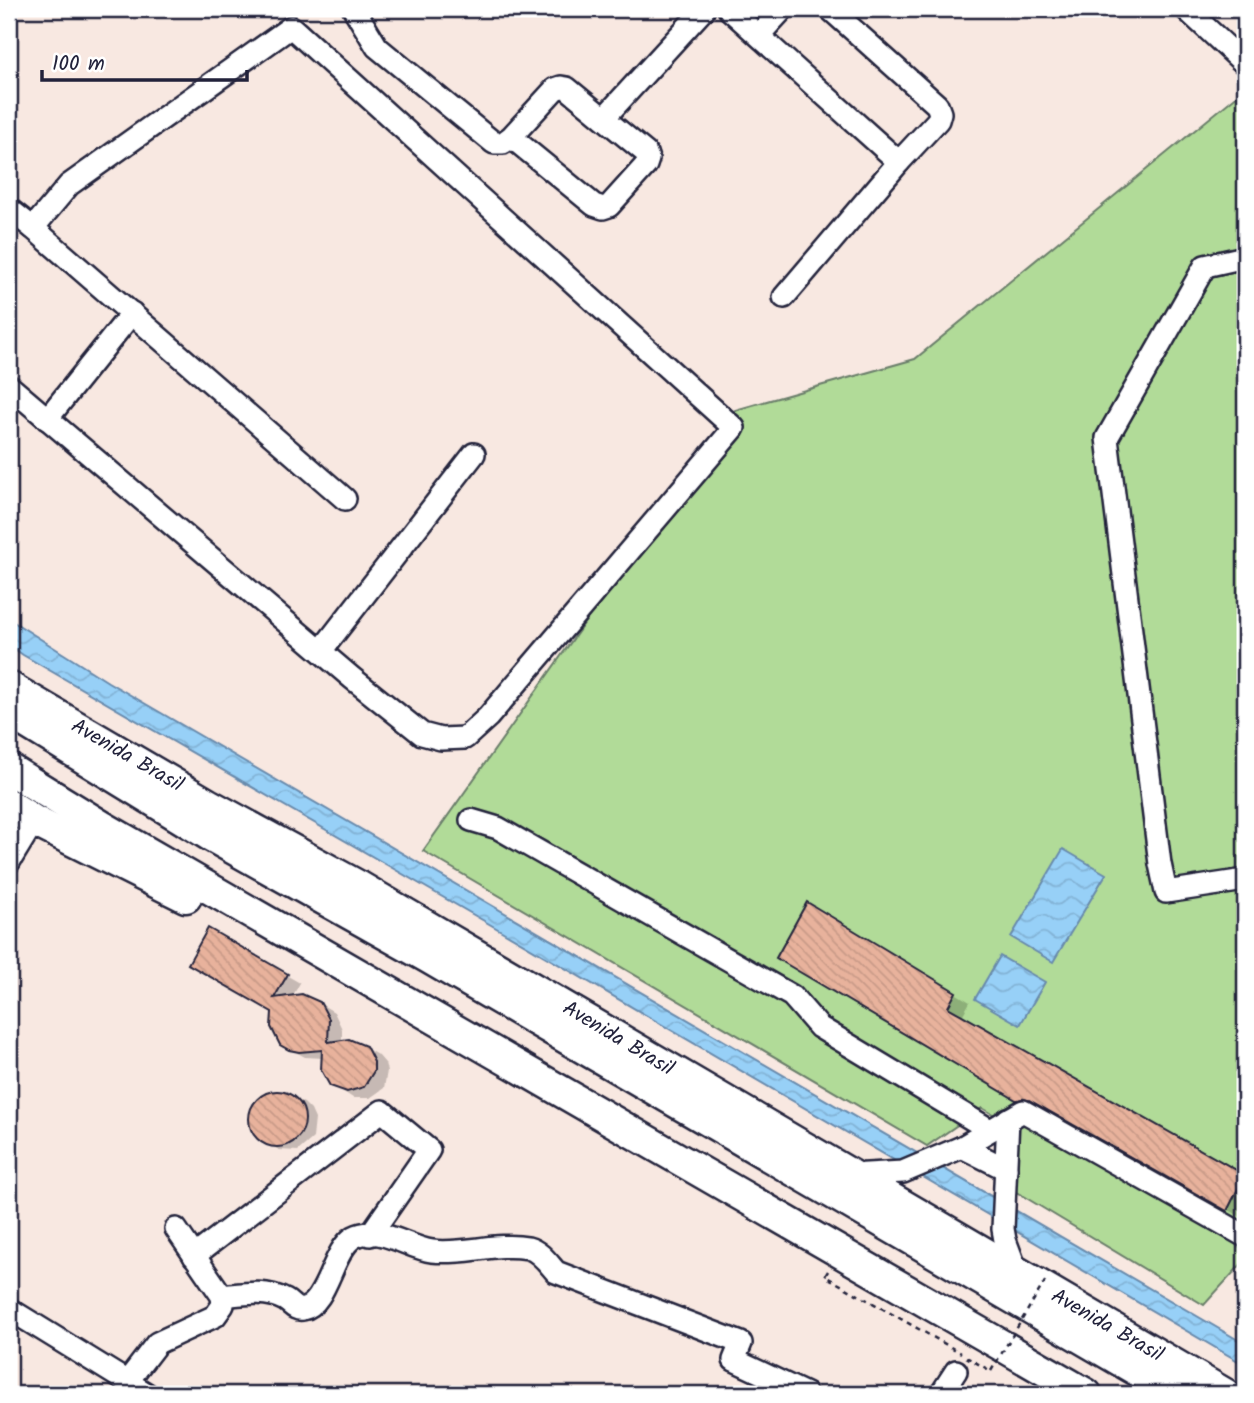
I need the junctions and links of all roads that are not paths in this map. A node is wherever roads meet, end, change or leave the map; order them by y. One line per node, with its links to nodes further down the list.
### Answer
1 (354, 9): 10 (street)
2 (704, 9): 9 (street)
3 (729, 9): 7 (street)
4 (783, 9): 7 (street)
5 (830, 9): 11 (street)
6 (1186, 9): 8 (street)
7 (759, 35): 11 (street)
8 (1245, 64)
9 (604, 118): 10 (street); 10 (street)
10 (511, 137)
11 (899, 162): 15 (street)
12 (9, 209): 13 (street)
13 (33, 228): 16 (street); 21 (street)
14 (1245, 257): 32 (street)
15 (783, 297)
16 (132, 313): 18 (street); 20 (street)
17 (9, 386): 18 (street)
18 (47, 419): 21 (street)
19 (474, 454): 21 (street)
20 (345, 499)
21 (321, 651)
22 (9, 687): 26 (highway, Avenida Brasil)
23 (9, 712): 33 (highway, Avenida Brasil)
24 (9, 769): 31 (highway)
25 (9, 784): 31 (highway)
26 (208, 804): 33 (highway); 37 (highway, Avenida Brasil)
27 (9, 805): 29 (highway)
28 (471, 820): 35 (street)
29 (34, 821): 30 (street); 51 (highway)
30 (9, 862)
31 (190, 876): 52 (highway)
32 (1245, 880)
33 (427, 957): 53 (highway, Avenida Brasil)
34 (1008, 1119): 35 (street); 38 (street); 41 (street)
35 (990, 1130): 36 (street)
36 (962, 1147): 37 (street); 38 (street)
37 (848, 1175): 43 (highway, Avenida Brasil)
38 (1005, 1179): 43 (street)
39 (176, 1229): 42 (street)
40 (370, 1235): 42 (street); 44 (street); 49 (street)
41 (1245, 1236)
42 (194, 1256): 44 (street)
43 (1032, 1276): 54 (highway, Avenida Brasil)
44 (222, 1296): 47 (street)
45 (9, 1308): 47 (street)
46 (956, 1371): 50 (street)
47 (127, 1382): 48 (street)
48 (147, 1394)
49 (806, 1394)
50 (941, 1394)
51 (1049, 1394)
52 (1086, 1394)
53 (1178, 1394)
54 (1225, 1394)

